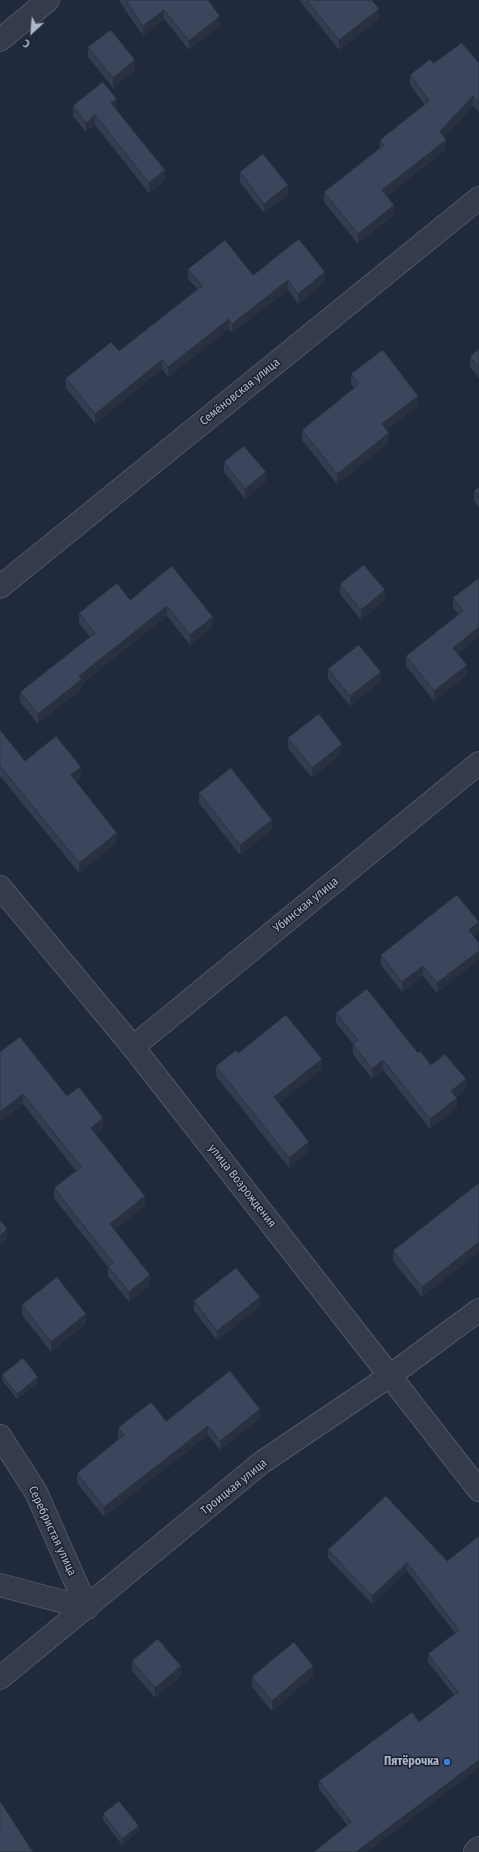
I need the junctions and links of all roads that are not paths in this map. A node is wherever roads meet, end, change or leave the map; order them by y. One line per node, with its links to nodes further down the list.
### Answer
1 (48, 0): 2 (street)
2 (0, 40)
3 (479, 198): 4 (street, Семёновская улица)
4 (0, 587)
5 (479, 763): 7 (street, Убинская улица)
6 (0, 887): 7 (street, улица Возрождения)
7 (133, 1047): 9 (street, улица Возрождения)
8 (479, 1310): 9 (street, Троицкая улица)
9 (391, 1375): 11 (street, улица Возрождения); 13 (street, Троицкая улица)
10 (0, 1436): 13 (street, Серебристая улица)
11 (479, 1490)
12 (0, 1585): 13 (street)
13 (87, 1608): 14 (street, Троицкая улица)
14 (0, 1678)
15 (479, 1848): 16 (street)
16 (475, 1852)

